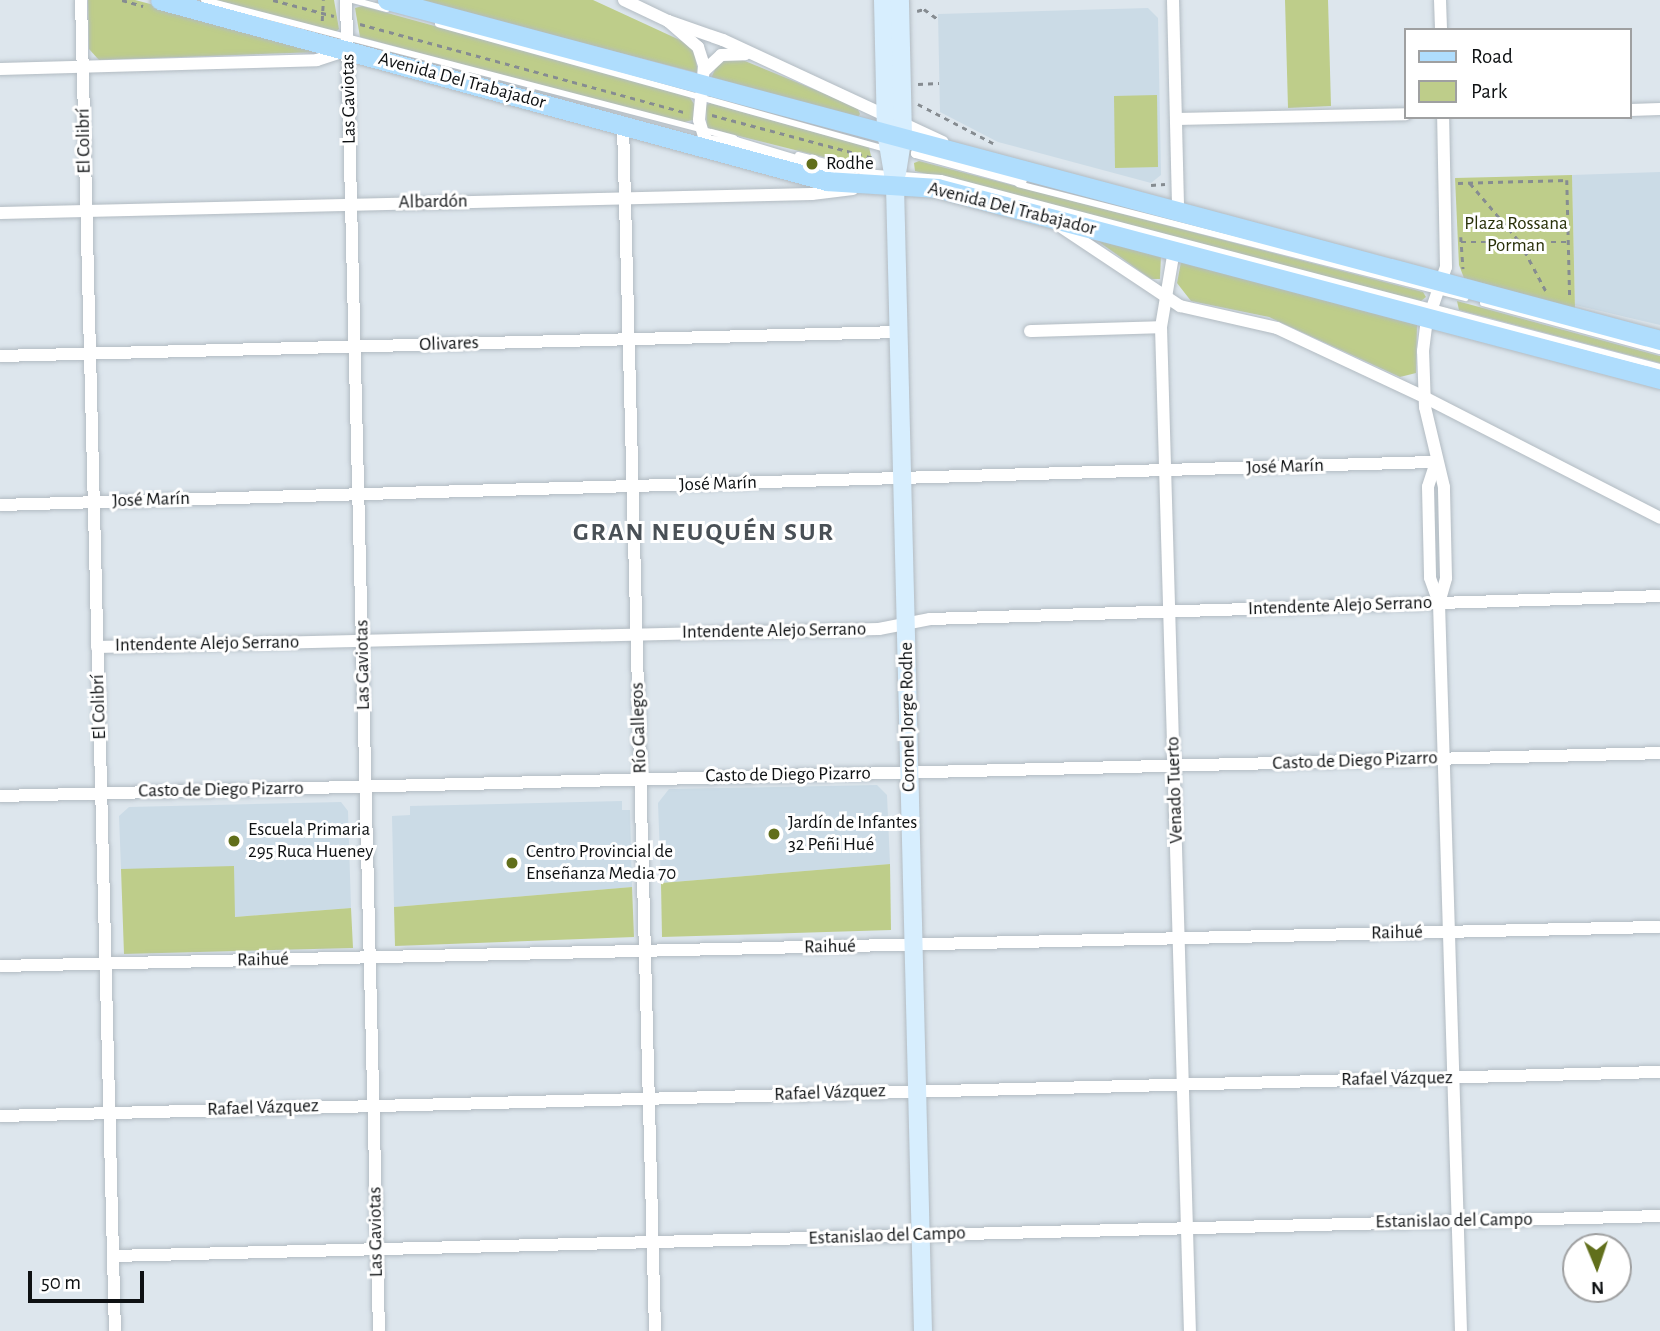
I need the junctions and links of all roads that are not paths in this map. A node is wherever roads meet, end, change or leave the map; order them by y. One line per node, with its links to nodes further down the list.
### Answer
1 (80, 0): 16 (street, El Colibrí)
2 (204, 0): 14 (lane)
3 (346, 0): 14 (street, Las Gaviotas)
4 (353, 0): 18 (lane)
5 (387, 0): 18 (main road, Avenida Del Trabajador)
6 (624, 0): 12 (street)
7 (883, 0): 26 (main road, Coronel Jorge Rodhe)
8 (901, 0): 26 (main road, Coronel Jorge Rodhe)
9 (1173, 0): 22 (street)
10 (1440, 0): 13 (street)
11 (154, 3): 14 (main road, Avenida Del Trabajador)
12 (668, 22): 15 (street); 18 (street)
13 (1441, 28)
14 (347, 44): 16 (street); 24 (main road, Avenida Del Trabajador); 25 (lane); 32 (street, Las Gaviotas)
15 (762, 58): 18 (street); 26 (street)
16 (82, 67): 17 (street); 33 (street, El Colibrí)
17 (0, 69)
18 (702, 84): 25 (street); 26 (main road, Avenida Del Trabajador)
19 (1660, 109): 20 (street)
20 (1632, 110)
21 (1404, 114): 22 (street)
22 (1177, 119): 34 (street)
23 (1443, 119): 38 (street)
24 (623, 125): 27 (main road, Avenida Del Trabajador); 31 (street, Río Gallegos)
25 (701, 131): 27 (street); 30 (lane)
26 (891, 138): 30 (main road, Coronel Jorge Rodhe); 34 (main road, Avenida Del Trabajador); 38 (lane)
27 (720, 152): 28 (main road, Avenida Del Trabajador)
28 (862, 176): 28 (street); 30 (main road, Avenida Del Trabajador); 31 (street, Albardón)
29 (1023, 176): 29 (street)
30 (895, 178): 36 (main road, Avenida Del Trabajador); 40 (lane); 43 (main road, Coronel Jorge Rodhe)
31 (625, 197): 32 (street, Albardón); 44 (street, Río Gallegos)
32 (351, 204): 33 (street, Albardón); 46 (street, Las Gaviotas)
33 (86, 211): 35 (street, Albardón); 48 (street, El Colibrí)
34 (1178, 211): 38 (main road, Avenida Del Trabajador)
35 (0, 213)
36 (1046, 217): 37 (main road, Avenida Del Trabajador); 39 (street)
37 (1174, 250): 39 (street, Venado Tuerto); 40 (main road, Avenida Del Trabajador)
38 (1441, 287): 40 (street); 45 (main road, Avenida Del Trabajador); 47 (lane)
39 (1165, 298): 41 (street, Venado Tuerto); 52 (street)
40 (1431, 312): 50 (lane); 51 (main road, Avenida Del Trabajador); 52 (street)
41 (1161, 327): 42 (street); 54 (street, Venado Tuerto)
42 (1030, 331)
43 (898, 332): 44 (street, Olivares); 55 (main road, Coronel Jorge Rodhe)
44 (629, 340): 46 (street, Olivares); 56 (street, Río Gallegos)
45 (1660, 340)
46 (355, 347): 48 (street, Olivares); 57 (street, Las Gaviotas)
47 (1660, 351)
48 (90, 354): 49 (street, Olivares); 58 (street, El Colibrí)
49 (0, 356)
50 (1660, 367)
51 (1660, 379)
52 (1424, 397): 53 (street); 60 (street)
53 (1436, 462): 54 (street, José Marín); 62 (street)
54 (1166, 470): 55 (street, José Marín); 63 (street, Venado Tuerto)
55 (902, 478): 56 (street, José Marín); 64 (main road, Coronel Jorge Rodhe)
56 (632, 486): 57 (street, José Marín); 65 (street, Río Gallegos)
57 (358, 494): 58 (street, José Marín); 66 (street, Las Gaviotas)
58 (94, 502): 59 (street, José Marín); 67 (street, El Colibrí)
59 (0, 505)
60 (1660, 519)
61 (1660, 596): 62 (street, Intendente Alejo Serrano)
62 (1439, 603): 63 (street, Intendente Alejo Serrano); 69 (street)
63 (1170, 611): 64 (street, Intendente Alejo Serrano); 70 (street, Venado Tuerto)
64 (905, 624): 65 (street, Intendente Alejo Serrano); 71 (main road, Coronel Jorge Rodhe)
65 (636, 634): 66 (street, Intendente Alejo Serrano); 72 (street, Río Gallegos)
66 (362, 641): 67 (street, Intendente Alejo Serrano); 73 (street, Las Gaviotas)
67 (97, 647): 74 (street, El Colibrí)
68 (1660, 753): 69 (street, Casto de Diego Pizarro)
69 (1443, 758): 70 (street, Casto de Diego Pizarro); 77 (street)
70 (1174, 765): 71 (street, Casto de Diego Pizarro); 78 (street, Venado Tuerto)
71 (909, 772): 72 (street, Casto de Diego Pizarro); 79 (main road, Coronel Jorge Rodhe)
72 (640, 779): 73 (street, Casto de Diego Pizarro); 80 (street, Río Gallegos)
73 (365, 786): 74 (street, Casto de Diego Pizarro); 81 (street, Las Gaviotas)
74 (101, 793): 75 (street, Casto de Diego Pizarro); 82 (street, El Colibrí)
75 (0, 796)
76 (1660, 927): 77 (street, Raihué)
77 (1449, 932): 78 (street, Raihué); 85 (street)
78 (1179, 938): 79 (street, Raihué); 86 (street, Venado Tuerto)
79 (913, 944): 80 (street, Raihué); 87 (main road, Coronel Jorge Rodhe)
80 (645, 951): 81 (street, Raihué); 88 (street, Río Gallegos)
81 (370, 958): 82 (street, Raihué); 89 (street, Las Gaviotas)
82 (106, 964): 83 (street, Raihué); 90 (street, El Colibrí)
83 (0, 966)
84 (1660, 1072): 85 (street, Rafael Vázquez)
85 (1453, 1077): 86 (street, Rafael Vázquez); 93 (street)
86 (1183, 1084): 87 (street, Rafael Vázquez); 94 (street, Venado Tuerto)
87 (917, 1091): 88 (street, Rafael Vázquez); 95 (main road, Coronel Jorge Rodhe)
88 (649, 1098): 89 (street, Rafael Vázquez); 96 (street, Río Gallegos)
89 (373, 1105): 90 (street, Rafael Vázquez); 97 (street, Las Gaviotas)
90 (110, 1113): 91 (street, Rafael Vázquez); 98 (street, El Colibrí)
91 (0, 1116)
92 (1660, 1216): 93 (street, Estanislao del Campo)
93 (1457, 1221): 94 (street, Estanislao del Campo); 104 (street)
94 (1188, 1228): 95 (street, Estanislao del Campo); 103 (street, Venado Tuerto)
95 (920, 1235): 96 (street, Estanislao del Campo); 102 (main road, Coronel Jorge Rodhe)
96 (652, 1242): 97 (street, Estanislao del Campo); 101 (street, Río Gallegos)
97 (377, 1249): 98 (street, Estanislao del Campo); 100 (street, Las Gaviotas)
98 (113, 1256): 99 (street, El Colibrí)
99 (115, 1331)
100 (379, 1331)
101 (655, 1331)
102 (923, 1331)
103 (1190, 1331)
104 (1461, 1331)

